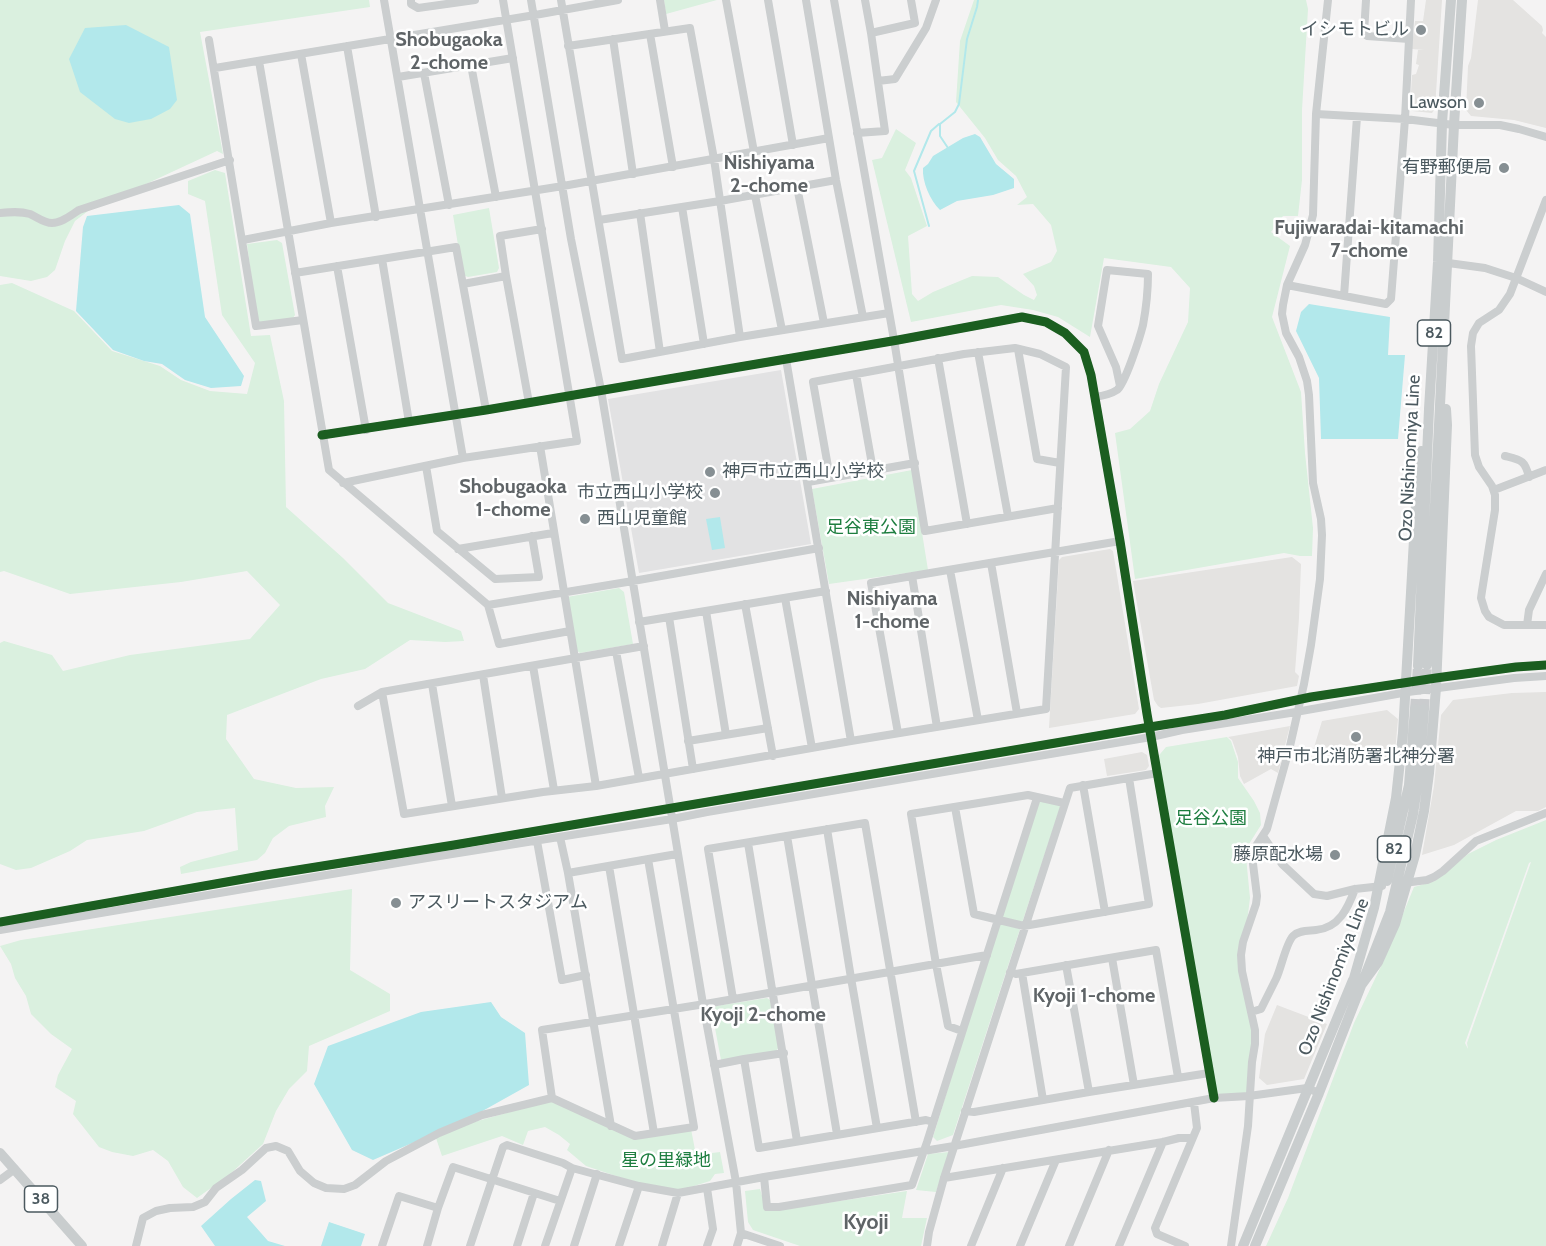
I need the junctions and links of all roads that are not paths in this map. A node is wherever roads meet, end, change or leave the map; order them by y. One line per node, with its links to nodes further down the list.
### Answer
1 (384, 0): 30 (street)
2 (411, 0): 21 (street)
3 (475, 0): 21 (street)
4 (503, 0): 26 (street)
5 (531, 0): 25 (street)
6 (561, 0): 24 (street)
7 (618, 0): 22 (street)
8 (660, 0): 27 (street)
9 (736, 0): 23 (street)
10 (768, 0): 52 (street)
11 (806, 0): 51 (street)
12 (834, 0): 49 (street)
13 (865, 0): 28 (street)
14 (911, 0): 28 (street)
15 (936, 0): 43 (street)
16 (1328, 0): 44 (street)
17 (1366, 0): 32 (street)
18 (1411, 0): 32 (street)
19 (1451, 0): 47 (main road, Ozo Nishinomiya Line / 82)
20 (1462, 0): 48 (main road, Ozo Nishinomiya Line / 82)
21 (457, 1)
22 (605, 1): 24 (street)
23 (726, 1): 53 (street)
24 (562, 10): 25 (street); 35 (street)
25 (534, 15): 26 (street); 60 (street)
26 (507, 20): 30 (street); 37 (street)
27 (665, 32): 29 (street); 54 (street)
28 (871, 33): 43 (street)
29 (650, 34): 31 (street); 56 (street)
30 (391, 39): 34 (street); 42 (street)
31 (613, 39): 35 (street); 57 (street)
32 (1408, 39): 46 (street)
33 (209, 40): 40 (street)
34 (347, 46): 36 (street); 72 (street)
35 (568, 46): 59 (street)
36 (301, 54): 38 (street); 74 (street)
37 (513, 58): 39 (street); 62 (street)
38 (259, 61): 40 (street); 76 (street)
39 (471, 65): 41 (street); 64 (street)
40 (215, 68): 55 (street)
41 (424, 73): 42 (street); 67 (street)
42 (398, 77): 69 (street)
43 (878, 81): 49 (street)
44 (1316, 114): 45 (street); 86 (street)
45 (1357, 117): 46 (street); 88 (street)
46 (1405, 119): 47 (street); 88 (street)
47 (1442, 123): 48 (street); 80 (main road, Ozo Nishinomiya Line / 82)
48 (1454, 125): 50 (street); 80 (main road, Ozo Nishinomiya Line / 82)
49 (857, 133): 89 (street)
50 (1546, 137)
51 (829, 138): 52 (street); 58 (street)
52 (793, 145): 53 (street)
53 (754, 152): 54 (street)
54 (714, 159): 56 (street); 66 (street)
55 (230, 160): 70 (street); 77 (street)
56 (673, 167): 57 (street)
57 (633, 174): 59 (street)
58 (836, 180): 61 (street); 90 (street)
59 (592, 181): 60 (street); 73 (street)
60 (562, 186): 62 (street); 106 (street)
61 (797, 187): 63 (street); 92 (street)
62 (536, 191): 64 (street); 75 (street)
63 (755, 195): 66 (street); 93 (street)
64 (496, 197): 67 (street)
65 (1546, 200): 84 (street)
66 (720, 201): 68 (street); 94 (street)
67 (449, 205): 69 (street)
68 (682, 207): 71 (street); 96 (street)
69 (421, 210): 72 (street); 78 (street)
70 (0, 213)
71 (640, 213): 73 (street); 98 (street)
72 (376, 217): 74 (street)
73 (599, 220): 98 (street)
74 (331, 223): 76 (street)
75 (542, 229): 83 (street); 107 (street)
76 (288, 233): 77 (street); 82 (street)
77 (243, 240): 91 (street)
78 (428, 252): 79 (street); 85 (street); 112 (street)
79 (382, 259): 81 (street); 113 (street)
80 (1443, 262): 84 (street); 103 (main road, Ozo Nishinomiya Line / 82); 110 (main road, Ozo Nishinomiya Line / 82)
81 (337, 266): 82 (street); 114 (street)
82 (295, 273): 91 (street)
83 (506, 276): 85 (street); 109 (street)
84 (1516, 278): 87 (street); 128 (street)
85 (463, 285): 111 (street)
86 (1287, 285): 88 (street); 197 (street)
87 (1546, 292)
88 (1344, 296)
89 (889, 313): 90 (street); 95 (street)
90 (863, 317): 92 (street)
91 (303, 320): 115 (street)
92 (824, 323): 93 (street)
93 (782, 330): 94 (street)
94 (740, 337): 96 (street)
95 (894, 340): 100 (street); 102 (street); 108 (street)
96 (704, 344): 98 (street)
97 (1018, 349): 99 (street); 119 (street); 119 (street)
98 (660, 352)
99 (978, 352): 101 (street); 130 (street)
100 (786, 358): 106 (street); 126 (street)
101 (938, 358): 102 (street); 131 (street)
102 (898, 366): 104 (street); 120 (street)
103 (1442, 366): 110 (main road, Ozo Nishinomiya Line / 82); 161 (main road)
104 (856, 374): 122 (street); 125 (street)
105 (1120, 386): 105 (street); 108 (street)
106 (601, 390): 107 (street); 142 (street)
107 (569, 396): 109 (street); 116 (street)
108 (1095, 397): 134 (street)
109 (529, 403): 111 (street)
110 (1429, 409): 163 (main road)
111 (486, 410): 112 (street)
112 (456, 414): 113 (street); 118 (street)
113 (409, 422): 114 (street)
114 (366, 430): 115 (street)
115 (322, 435): 127 (street)
116 (540, 446): 118 (street); 132 (street)
117 (1506, 456): 124 (street)
118 (463, 458): 121 (street)
119 (1060, 463): 129 (street)
120 (915, 464): 122 (street); 131 (street)
121 (426, 466): 127 (street); 136 (street)
122 (873, 470): 125 (street)
123 (1546, 470): 124 (street)
124 (1529, 477): 128 (street)
125 (830, 478): 126 (street)
126 (808, 482): 135 (street)
127 (343, 483): 147 (street)
128 (1494, 490): 151 (street)
129 (1058, 508): 130 (street); 137 (street)
130 (1008, 516): 131 (street)
131 (967, 524)
132 (554, 533): 133 (street); 144 (street)
133 (532, 536): 136 (street); 136 (street)
134 (1120, 541): 137 (street); 170 (street)
135 (819, 548): 142 (street); 143 (street)
136 (458, 549)
137 (1055, 551): 138 (street); 167 (street)
138 (991, 563): 139 (street); 167 (street)
139 (950, 570): 141 (street); 168 (street)
140 (1546, 574): 151 (street)
141 (912, 576): 169 (street); 172 (street)
142 (633, 582): 144 (street); 150 (street)
143 (826, 591): 145 (street); 176 (street)
144 (563, 593): 147 (street); 153 (street)
145 (785, 597): 146 (street); 177 (street)
146 (745, 604): 148 (street); 171 (street)
147 (488, 605): 153 (street)
148 (706, 611): 149 (street); 173 (street)
149 (669, 617): 150 (street); 175 (street)
150 (639, 622): 154 (street)
151 (1527, 625): 152 (street)
152 (1546, 625)
153 (570, 631): 156 (street)
154 (644, 646): 155 (street); 180 (street)
155 (616, 651): 156 (street); 182 (street)
156 (575, 658): 158 (street); 185 (street)
157 (1546, 665): 161 (street)
158 (533, 666): 159 (street); 186 (street)
159 (483, 675): 162 (street); 187 (street)
160 (1546, 676): 161 (street)
161 (1436, 683): 163 (street); 220 (main road)
162 (432, 684): 164 (street); 190 (street)
163 (1406, 688): 170 (street); 174 (street); 220 (main road)
164 (382, 692): 165 (street); 190 (street)
165 (358, 706)
166 (1420, 709): 220 (main road, Ozo Nishinomiya Line / 82)
167 (1017, 713): 168 (street)
168 (978, 720): 169 (street)
169 (937, 727): 172 (street)
170 (1150, 727): 174 (street); 192 (street)
171 (768, 728): 173 (street); 178 (street)
172 (898, 733): 176 (street)
173 (726, 735): 175 (street)
174 (1151, 737): 181 (street); 194 (street)
175 (688, 741): 179 (street)
176 (851, 741): 177 (street)
177 (812, 748): 178 (street)
178 (773, 756): 179 (street)
179 (693, 769): 180 (street)
180 (665, 773): 182 (street); 192 (street)
181 (1158, 773): 183 (street); 233 (street)
182 (639, 778): 185 (street)
183 (1129, 778): 184 (street); 206 (street)
184 (1083, 785): 189 (street); 206 (street)
185 (596, 786): 186 (street)
186 (554, 790): 187 (street)
187 (502, 798): 190 (street)
188 (1037, 798): 189 (street); 191 (street); 207 (street)
189 (1064, 803): 209 (street)
190 (452, 806)
191 (955, 807): 207 (street); 213 (street)
192 (671, 808): 194 (street); 208 (street)
193 (1546, 813): 205 (street)
194 (672, 819): 198 (street); 201 (street)
195 (827, 829): 196 (street); 215 (street); 219 (street)
196 (787, 836): 200 (street); 221 (street)
197 (1263, 836): 205 (street); 226 (street)
198 (560, 837): 199 (street); 204 (street)
199 (537, 841): 210 (street); 218 (street)
200 (748, 843): 222 (street); 223 (street)
201 (677, 854): 202 (street); 224 (street)
202 (648, 859): 203 (street); 225 (street)
203 (609, 866): 204 (street); 227 (street)
204 (568, 873): 218 (street)
205 (1355, 889): 226 (street)
206 (1105, 912): 209 (street)
207 (998, 921): 209 (street); 211 (street)
208 (0, 922)
209 (1024, 926): 216 (street)
210 (0, 930)
211 (987, 956): 213 (street); 229 (street)
212 (1112, 958): 214 (street); 234 (street); 235 (street)
213 (936, 964): 215 (street); 229 (street)
214 (1066, 965): 217 (street); 237 (street)
215 (890, 972): 219 (street); 245 (street)
216 (1010, 972): 217 (street); 244 (street)
217 (1022, 973): 242 (street)
218 (586, 975): 228 (street)
219 (851, 978): 221 (street); 248 (street)
220 (1357, 984): 236 (main road, Ozo Nishinomiya Line / 82); 238 (main road, Ozo Nishinomiya Line / 82)
221 (812, 985): 222 (street); 250 (street)
222 (773, 992): 223 (street); 230 (street)
223 (733, 999): 224 (street)
224 (703, 1004): 225 (street); 232 (street)
225 (674, 1009): 227 (street); 249 (street)
226 (1251, 1012): 239 (street)
227 (634, 1016): 228 (street); 249 (street)
228 (594, 1022): 240 (street); 247 (street)
229 (962, 1031): 246 (street)
230 (783, 1053): 231 (street); 252 (street)
231 (744, 1059): 232 (street); 252 (street)
232 (714, 1065): 267 (street)
233 (1209, 1073): 234 (street); 241 (street)
234 (1178, 1077): 235 (street)
235 (1134, 1085): 237 (street)
236 (1307, 1088): 238 (street); 239 (street); 297 (main road, Ozo Nishinomiya Line / 82)
237 (1089, 1092): 242 (street)
238 (1319, 1093): 298 (main road, Ozo Nishinomiya Line / 82)
239 (1249, 1096): 241 (street); 296 (street)
240 (552, 1098): 247 (street); 278 (street)
241 (1214, 1098): 243 (street)
242 (1043, 1100): 244 (street)
243 (1194, 1102): 251 (street); 254 (street)
244 (965, 1111): 254 (street)
245 (916, 1122): 246 (street); 248 (street)
246 (933, 1122): 255 (street)
247 (611, 1126): 249 (street)
248 (877, 1128): 250 (street)
249 (654, 1133)
250 (837, 1134): 252 (street)
251 (1192, 1138): 253 (street); 275 (street)
252 (798, 1141)
253 (1162, 1142): 256 (street); 294 (street)
254 (954, 1146): 255 (street); 264 (street)
255 (925, 1150): 263 (street); 263 (street)
256 (1109, 1150): 258 (street); 293 (street)
257 (0, 1153): 261 (main road, 38)
258 (1056, 1160): 260 (street); 292 (street)
259 (572, 1168): 262 (street); 266 (street); 272 (street)
260 (1003, 1168): 264 (street); 291 (street)
261 (15, 1169): 265 (street); 277 (main road, 38)
262 (597, 1174): 268 (street); 284 (street)
263 (764, 1177): 267 (street)
264 (944, 1178): 290 (street)
265 (0, 1180)
266 (493, 1180): 271 (street); 273 (street); 281 (street)
267 (736, 1182): 269 (street); 274 (street)
268 (639, 1186): 270 (street); 285 (street)
269 (707, 1188): 270 (street); 287 (street)
270 (678, 1192): 286 (street)
271 (534, 1193): 272 (street); 282 (street)
272 (560, 1201): 283 (street)
273 (438, 1208): 279 (street); 280 (street)
274 (741, 1233): 276 (street); 288 (street)
275 (1170, 1243): 295 (street)
276 (767, 1244): 289 (street)
277 (82, 1246)
278 (136, 1246)
279 (382, 1246)
280 (427, 1246)
281 (470, 1246)
282 (517, 1246)
283 (545, 1246)
284 (574, 1246)
285 (619, 1246)
286 (662, 1246)
287 (707, 1246)
288 (737, 1246)
289 (780, 1246)
290 (927, 1246)
291 (971, 1246)
292 (1020, 1246)
293 (1070, 1246)
294 (1119, 1246)
295 (1185, 1246)
296 (1231, 1246)
297 (1242, 1246)
298 (1255, 1246)

